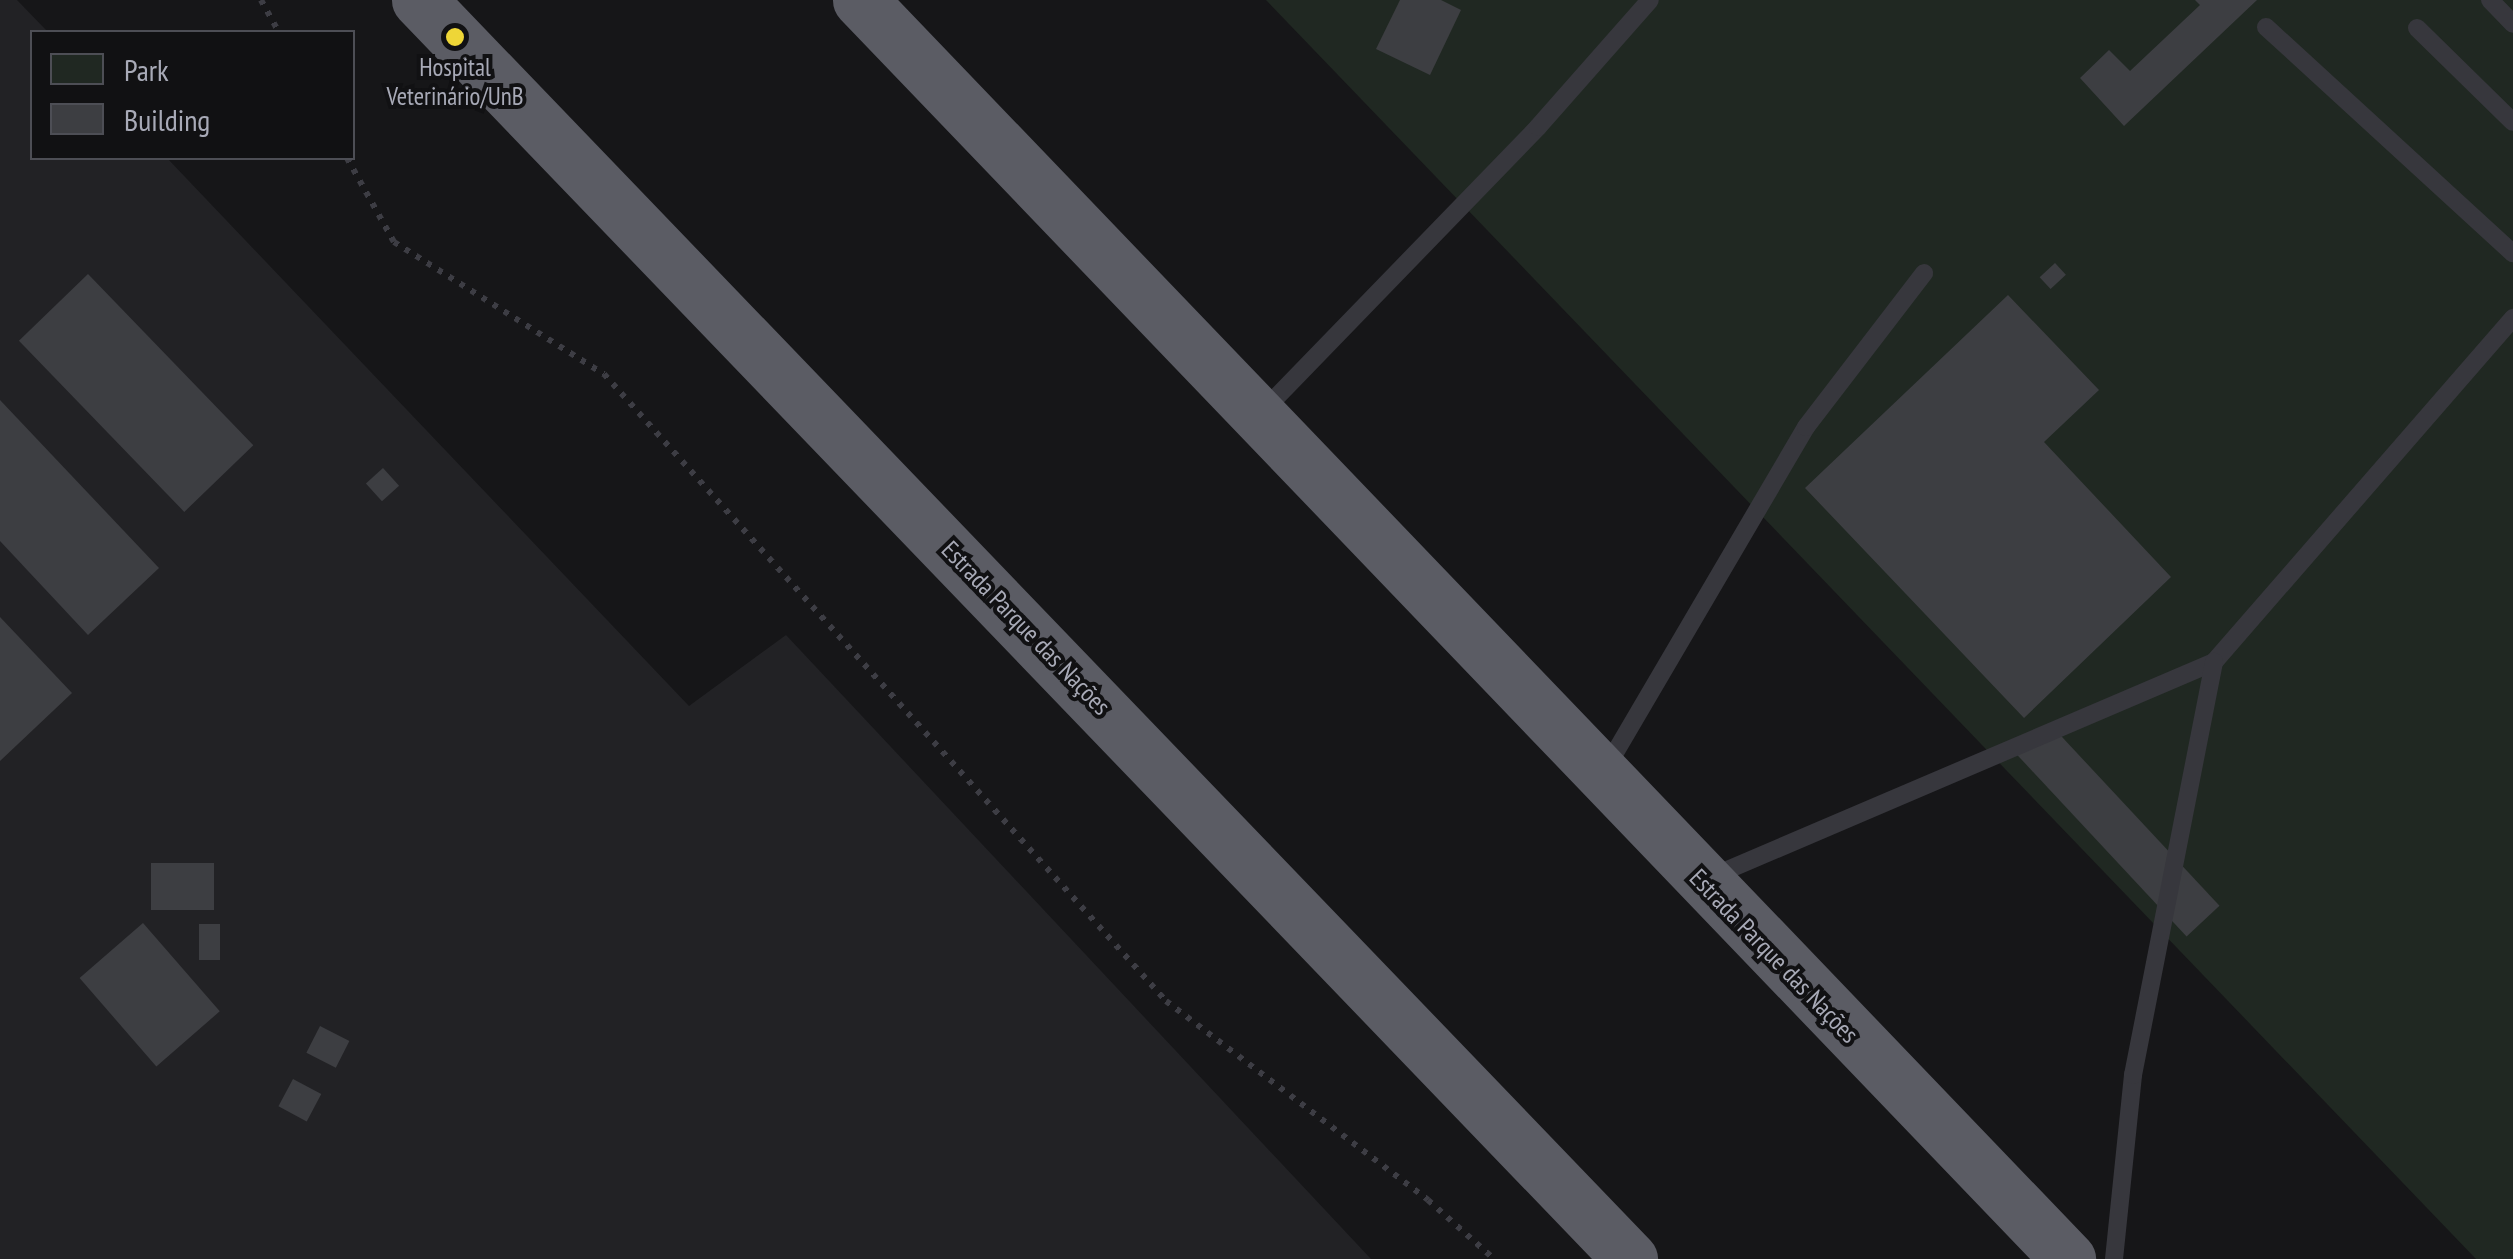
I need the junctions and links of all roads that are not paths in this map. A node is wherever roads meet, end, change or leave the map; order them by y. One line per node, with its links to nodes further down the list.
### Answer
1 (419, 0): 16 (highway, Estrada Parque das Nações)
2 (860, 0): 12 (highway, Estrada Parque das Nações)
3 (1650, 0): 12 (lane)
4 (2490, 0): 5 (lane)
5 (2513, 24)
6 (2266, 27): 9 (lane)
7 (2417, 28): 8 (lane)
8 (2513, 122)
9 (2513, 253)
10 (1924, 273): 14 (lane)
11 (2513, 318): 13 (lane)
12 (1258, 417): 14 (highway, Estrada Parque das Nações)
13 (2214, 662): 15 (lane); 18 (lane)
14 (1600, 776): 15 (highway, Estrada Parque das Nações)
15 (1701, 882): 17 (highway, Estrada Parque das Nações)
16 (1630, 1259)
17 (2068, 1259)
18 (2114, 1259)

